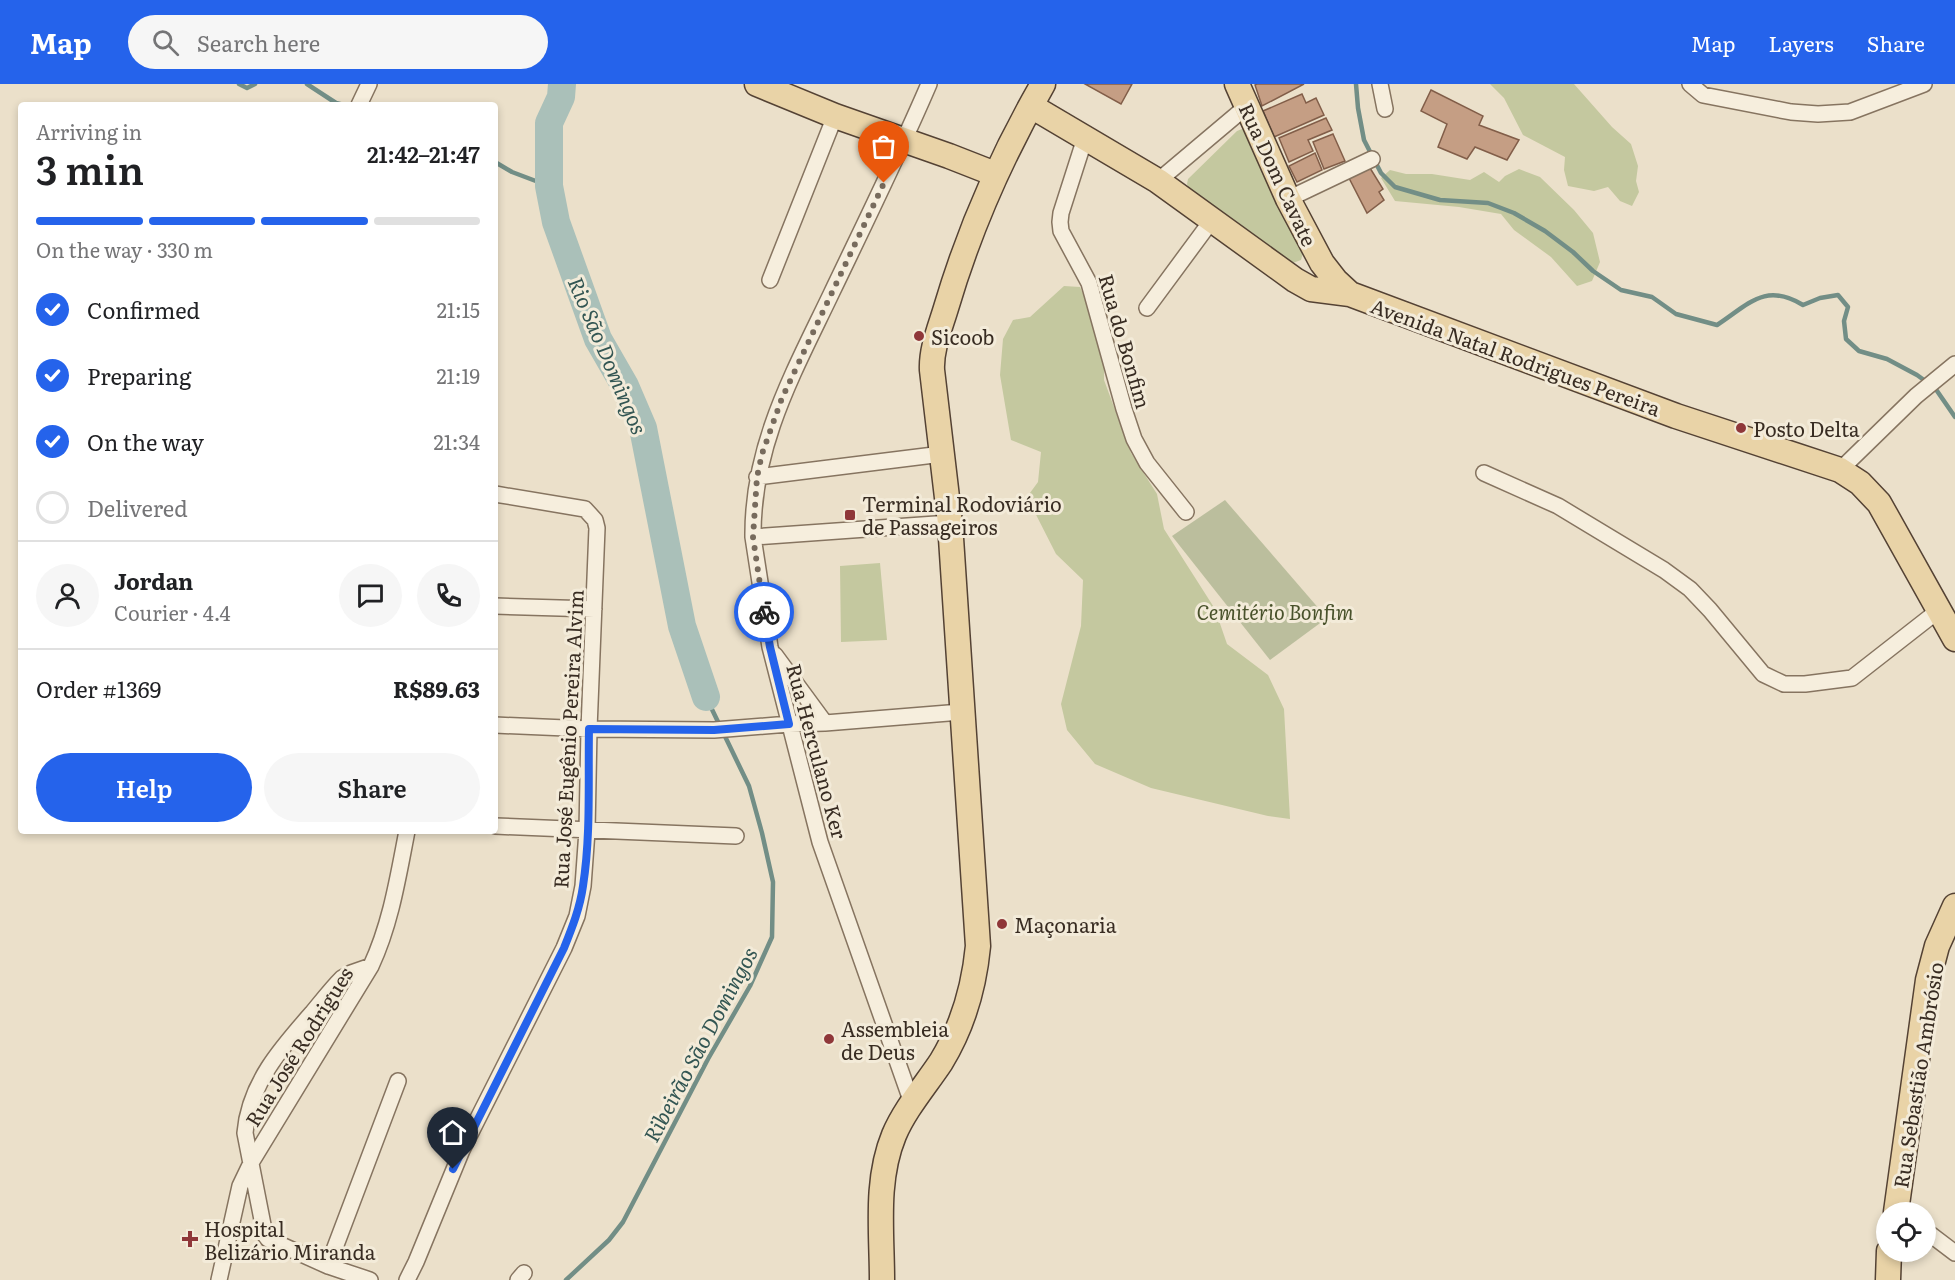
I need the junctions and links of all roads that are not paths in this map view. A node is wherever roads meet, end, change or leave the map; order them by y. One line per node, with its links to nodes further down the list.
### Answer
1 (369, 84): 9 (street)
2 (757, 84): 13 (main road)
3 (929, 84): 15 (street, Rua Herculano Ker)
4 (1043, 84): 10 (main road)
5 (1237, 84): 11 (main road, Rua Dom Cavate)
6 (1380, 84): 12 (street)
7 (1690, 84): 8 (street)
8 (1924, 84)
9 (360, 102)
10 (1030, 106): 14 (main road, Avenida Natal Rodrigues Pereira); 17 (main road)
11 (1247, 106): 18 (street); 19 (main road, Rua Dom Cavate)
12 (1384, 109)
13 (835, 116): 15 (main road); 22 (street)
14 (1085, 138): 18 (main road, Avenida Natal Rodrigues Pereira); 32 (street, Rua do Bonfim)
15 (904, 140): 17 (main road); 30 (street, Rua Herculano Ker)
16 (1372, 159): 19 (street)
17 (995, 174): 27 (main road)
18 (1158, 181): 20 (main road, Avenida Natal Rodrigues Pereira)
19 (1288, 199): 21 (main road, Rua Dom Cavate)
20 (1212, 220): 23 (main road, Avenida Natal Rodrigues Pereira); 25 (street)
21 (1322, 263): 23 (main road); 24 (main road, Rua Dom Cavate)
22 (770, 280)
23 (1311, 289): 24 (main road, Avenida Natal Rodrigues Pereira)
24 (1350, 294): 28 (main road, Avenida Natal Rodrigues Pereira)
25 (1147, 308)
26 (1955, 364): 28 (street)
27 (942, 454): 30 (street); 33 (main road)
28 (1840, 470): 37 (main road, Avenida Natal Rodrigues Pereira)
29 (1484, 473): 37 (street)
30 (757, 477): 34 (street, Rua Herculano Ker)
31 (498, 493): 36 (street, Rua José Eugênio Pereira Alvim)
32 (1186, 512)
33 (950, 523): 34 (street); 40 (main road)
34 (753, 537): 39 (street, Rua Herculano Ker)
35 (498, 606): 36 (street)
36 (594, 609): 44 (street, Rua José Eugênio Pereira Alvim)
37 (1939, 610): 38 (main road, Avenida Natal Rodrigues Pereira)
38 (1955, 639)
39 (770, 647): 41 (street); 42 (street, Rua Herculano Ker)
40 (962, 712): 41 (street); 52 (main road)
41 (825, 723): 42 (street)
42 (789, 724): 44 (street); 52 (street, Rua Herculano Ker)
43 (498, 725): 44 (street)
44 (589, 729): 46 (street, Rua José Eugênio Pereira Alvim)
45 (498, 826): 46 (street)
46 (587, 831): 48 (street); 61 (street, Rua José Eugênio Pereira Alvim)
47 (406, 834): 50 (street, Rua José Rodrigues)
48 (736, 836)
49 (1955, 906): 54 (main road, Rua Sebastião Ambrósio)
50 (371, 966): 53 (street, Rua José Rodrigues); 53 (street)
51 (398, 1081): 58 (street)
52 (912, 1103): 62 (main road)
53 (252, 1161): 58 (street); 59 (street, Rua José Rodrigues)
54 (1899, 1202)
55 (1936, 1237): 56 (street)
56 (1952, 1246)
57 (1888, 1262): 63 (main road)
58 (328, 1266): 60 (street)
59 (219, 1280)
60 (370, 1280)
61 (407, 1280)
62 (882, 1280)
63 (1887, 1280)

